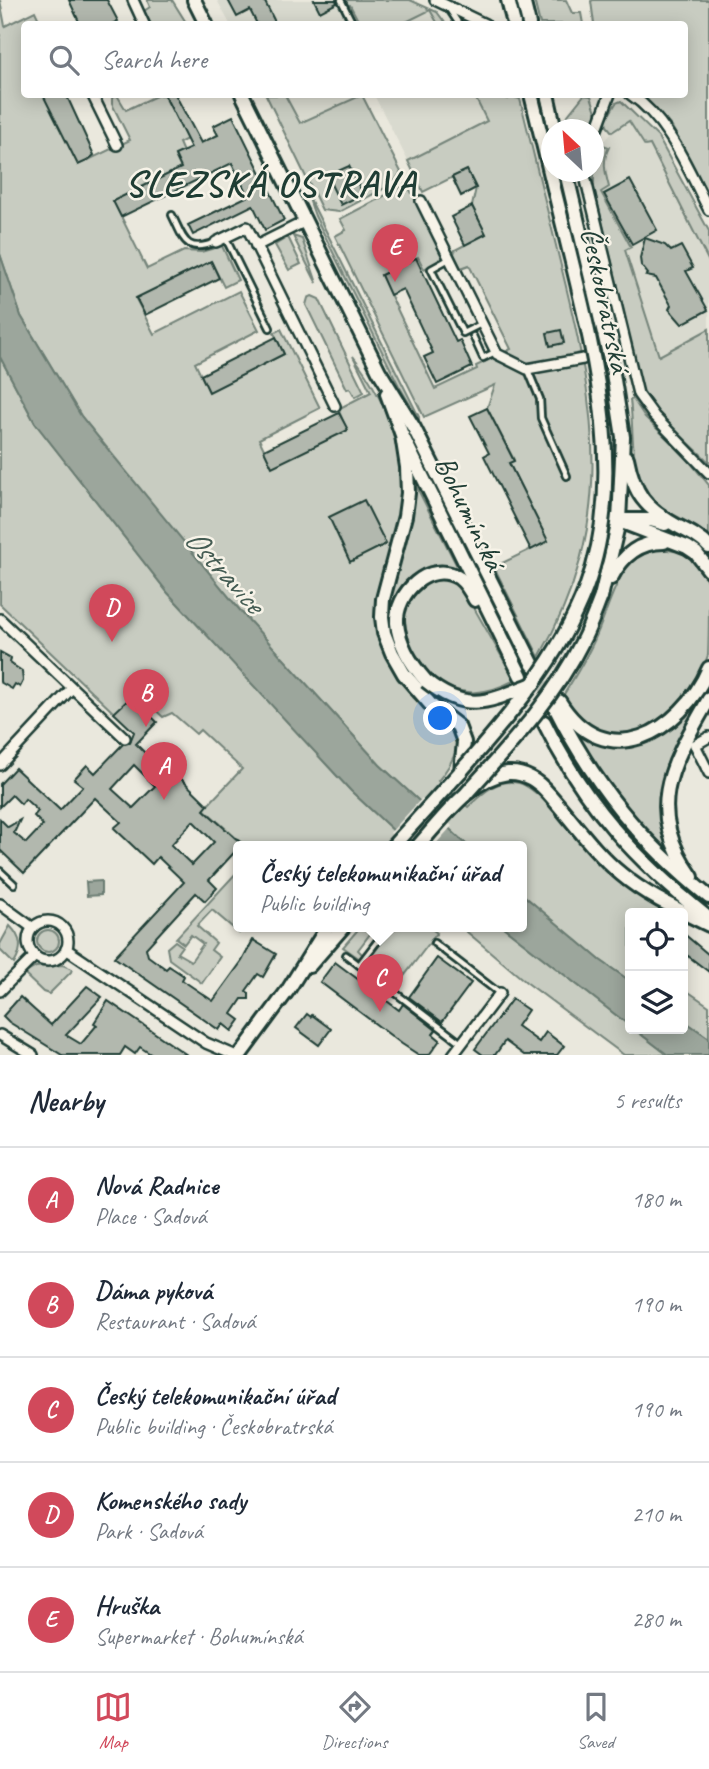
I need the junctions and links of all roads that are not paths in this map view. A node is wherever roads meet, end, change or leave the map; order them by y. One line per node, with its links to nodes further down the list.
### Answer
1 (133, 0): 8 (street)
2 (194, 0): 9 (main road)
3 (341, 0): 10 (lane)
4 (435, 0): 7 (street)
5 (508, 0): 13 (main road)
6 (523, 0): 14 (main road)
7 (446, 5): 11 (lane); 12 (street)
8 (143, 21)
9 (204, 21)
10 (352, 21)
11 (456, 21)
12 (479, 21)
13 (513, 21)
14 (528, 21)
15 (96, 98): 23 (street)
16 (244, 98): 29 (main road, Bohumínská)
17 (532, 98): 45 (main road, Českobratrská, bridge)
18 (548, 98): 21 (main road)
19 (608, 98): 22 (street)
20 (635, 98): 27 (street)
21 (553, 119)
22 (600, 119)
23 (117, 145)
24 (568, 182): 42 (main road, Českobratrská, bridge)
25 (586, 182): 43 (street)
26 (421, 201): 32 (street)
27 (709, 210)
28 (172, 215): 30 (lane)
29 (304, 222): 31 (street); 39 (main road, Bohumínská)
30 (221, 240): 31 (street); 34 (lane)
31 (256, 246): 40 (street)
32 (450, 259): 33 (street); 33 (lane)
33 (482, 323): 36 (street)
34 (270, 328)
35 (472, 335): 36 (lane)
36 (496, 351): 38 (street)
37 (583, 359): 38 (street)
38 (527, 369): 44 (lane)
39 (379, 370): 41 (main road, Bohumínská); 54 (main road, Bohumínská)
40 (335, 406)
41 (402, 435): 53 (main road, Bohumínská); 65 (main road)
42 (623, 437): 46 (main road, Českobratrská); 47 (main road)
43 (709, 473)
44 (567, 476)
45 (604, 520): 46 (main road); 57 (main road, Českobratrská, bridge)
46 (620, 521): 47 (main road); 48 (main road); 51 (main road, Českobratrská)
47 (679, 527): 49 (main road)
48 (674, 542): 50 (main road); 51 (main road)
49 (704, 542)
50 (709, 570)
51 (601, 597): 67 (main road, Českobratrská, bridge)
52 (0, 619): 58 (street)
53 (508, 650): 56 (main road, Bohumínská); 57 (main road, bridge)
54 (534, 663)
55 (709, 668): 72 (main road)
56 (521, 676)
57 (535, 683): 65 (main road, Českobratrská, bridge)
58 (71, 689): 62 (street); 64 (street)
59 (709, 699): 63 (main road)
60 (544, 722): 74 (main road)
61 (709, 737): 63 (street)
62 (125, 738)
63 (690, 743): 66 (street); 72 (main road)
64 (0, 765)
65 (461, 771): 68 (main road, Českobratrská)
66 (709, 774)
67 (465, 795): 69 (main road, Českobratrská); 75 (main road, bridge)
68 (398, 841)
69 (423, 841)
70 (0, 871): 71 (lane)
71 (14, 884)
72 (709, 896)
73 (0, 904): 76 (street)
74 (709, 919)
75 (709, 925)
76 (33, 928): 80 (street); 82 (street)
77 (334, 932): 90 (main road)
78 (384, 932): 83 (lane)
79 (434, 943): 85 (lane)
80 (66, 949): 82 (street); 89 (street)
81 (346, 955): 83 (lane)
82 (35, 956): 84 (street)
83 (359, 965): 87 (lane)
84 (0, 991)
85 (500, 993): 87 (street)
86 (0, 1035): 88 (street)
87 (461, 1044): 91 (street)
88 (33, 1055)
89 (234, 1055)
90 (240, 1055)
91 (453, 1055)

